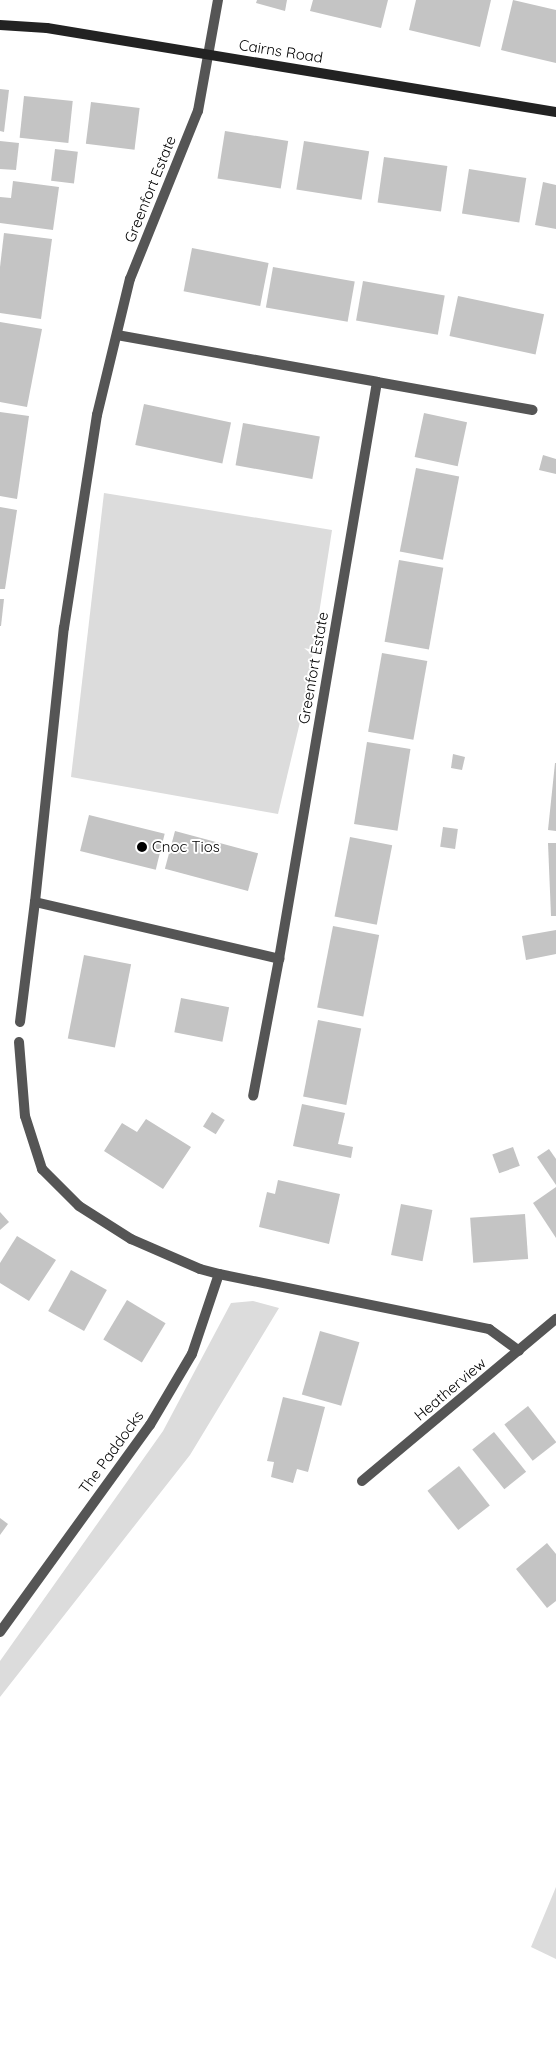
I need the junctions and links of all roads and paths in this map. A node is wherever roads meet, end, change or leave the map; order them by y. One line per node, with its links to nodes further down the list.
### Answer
1 (218, 0): 3 (street, Greenfort Estate)
2 (0, 25): 3 (street, Cairns Road)
3 (207, 54): 4 (street, Cairns Road); 5 (street, Greenfort Estate)
4 (556, 112)
5 (117, 335): 6 (street); 8 (street, Greenfort Estate)
6 (377, 382): 7 (street); 9 (street, Greenfort Estate)
7 (532, 410)
8 (35, 902): 9 (street); 10 (street, Greenfort Estate)
9 (279, 959): 12 (street, Greenfort Estate)
10 (20, 1022)
11 (19, 1042): 13 (street)
12 (253, 1096)
13 (219, 1274): 15 (street); 17 (street, The Paddocks)
14 (556, 1319): 15 (street, Heatherview)
15 (519, 1351): 16 (street, Heatherview)
16 (362, 1481)
17 (0, 1632)

